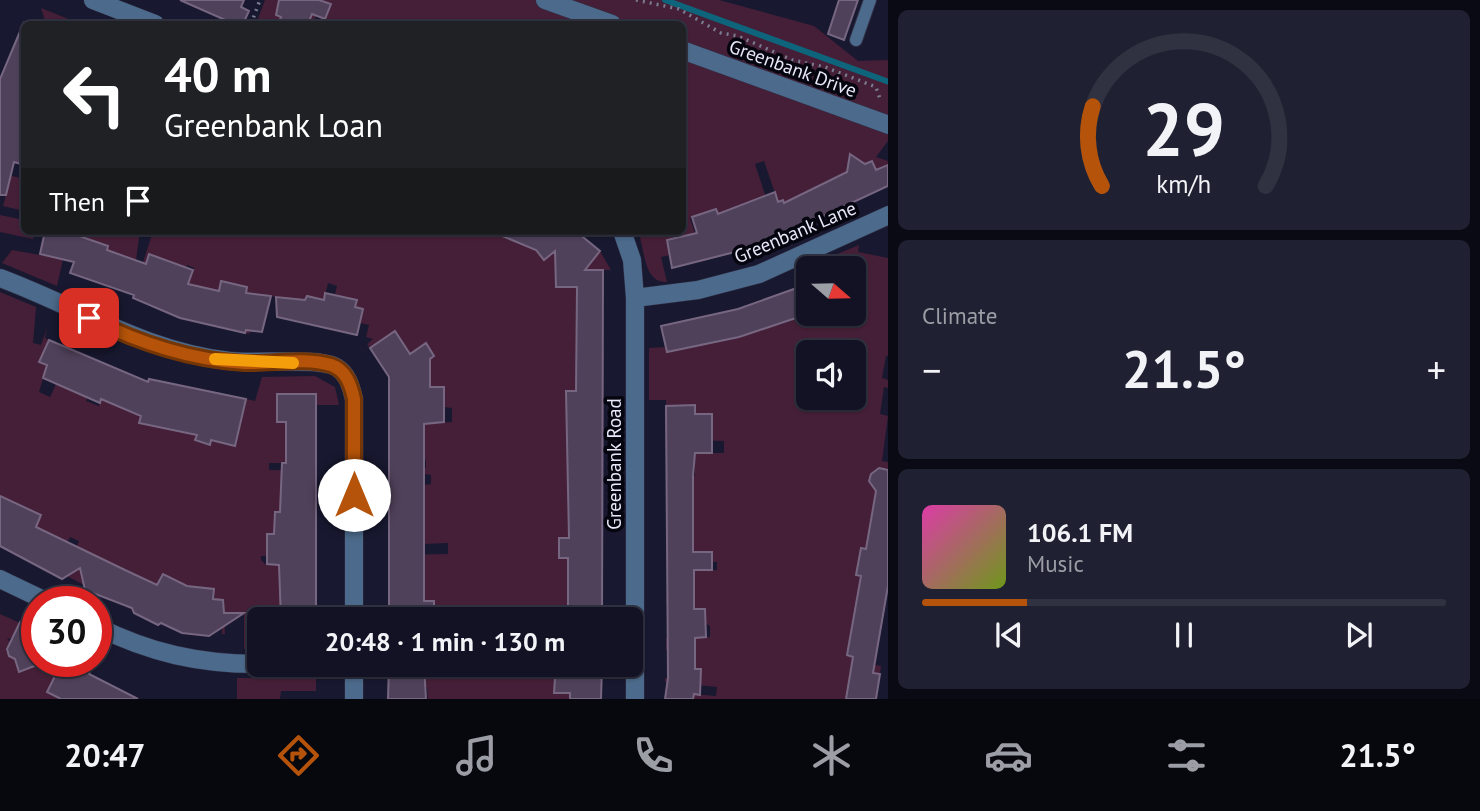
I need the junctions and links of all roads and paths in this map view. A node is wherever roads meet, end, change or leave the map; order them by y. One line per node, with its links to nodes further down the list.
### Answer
1 (93, 0): 6 (street)
2 (260, 0): 7 (path)
3 (545, 0): 8 (street)
4 (636, 0): 11 (path)
5 (870, 0): 9 (lane)
6 (147, 21)
7 (252, 21)
8 (604, 21)
9 (856, 40)
10 (686, 51): 11 (street, Greenbank Drive)
11 (883, 123)
12 (888, 215): 15 (street, Greenbank Lane)
13 (623, 235): 15 (street, Greenbank Road)
14 (0, 278): 18 (street)
15 (635, 298): 23 (street, Greenbank Road)
16 (0, 579): 17 (street)
17 (21, 589)
18 (354, 607)
19 (112, 634): 20 (street)
20 (247, 663)
21 (354, 677): 22 (street)
22 (354, 699)
23 (635, 699)

